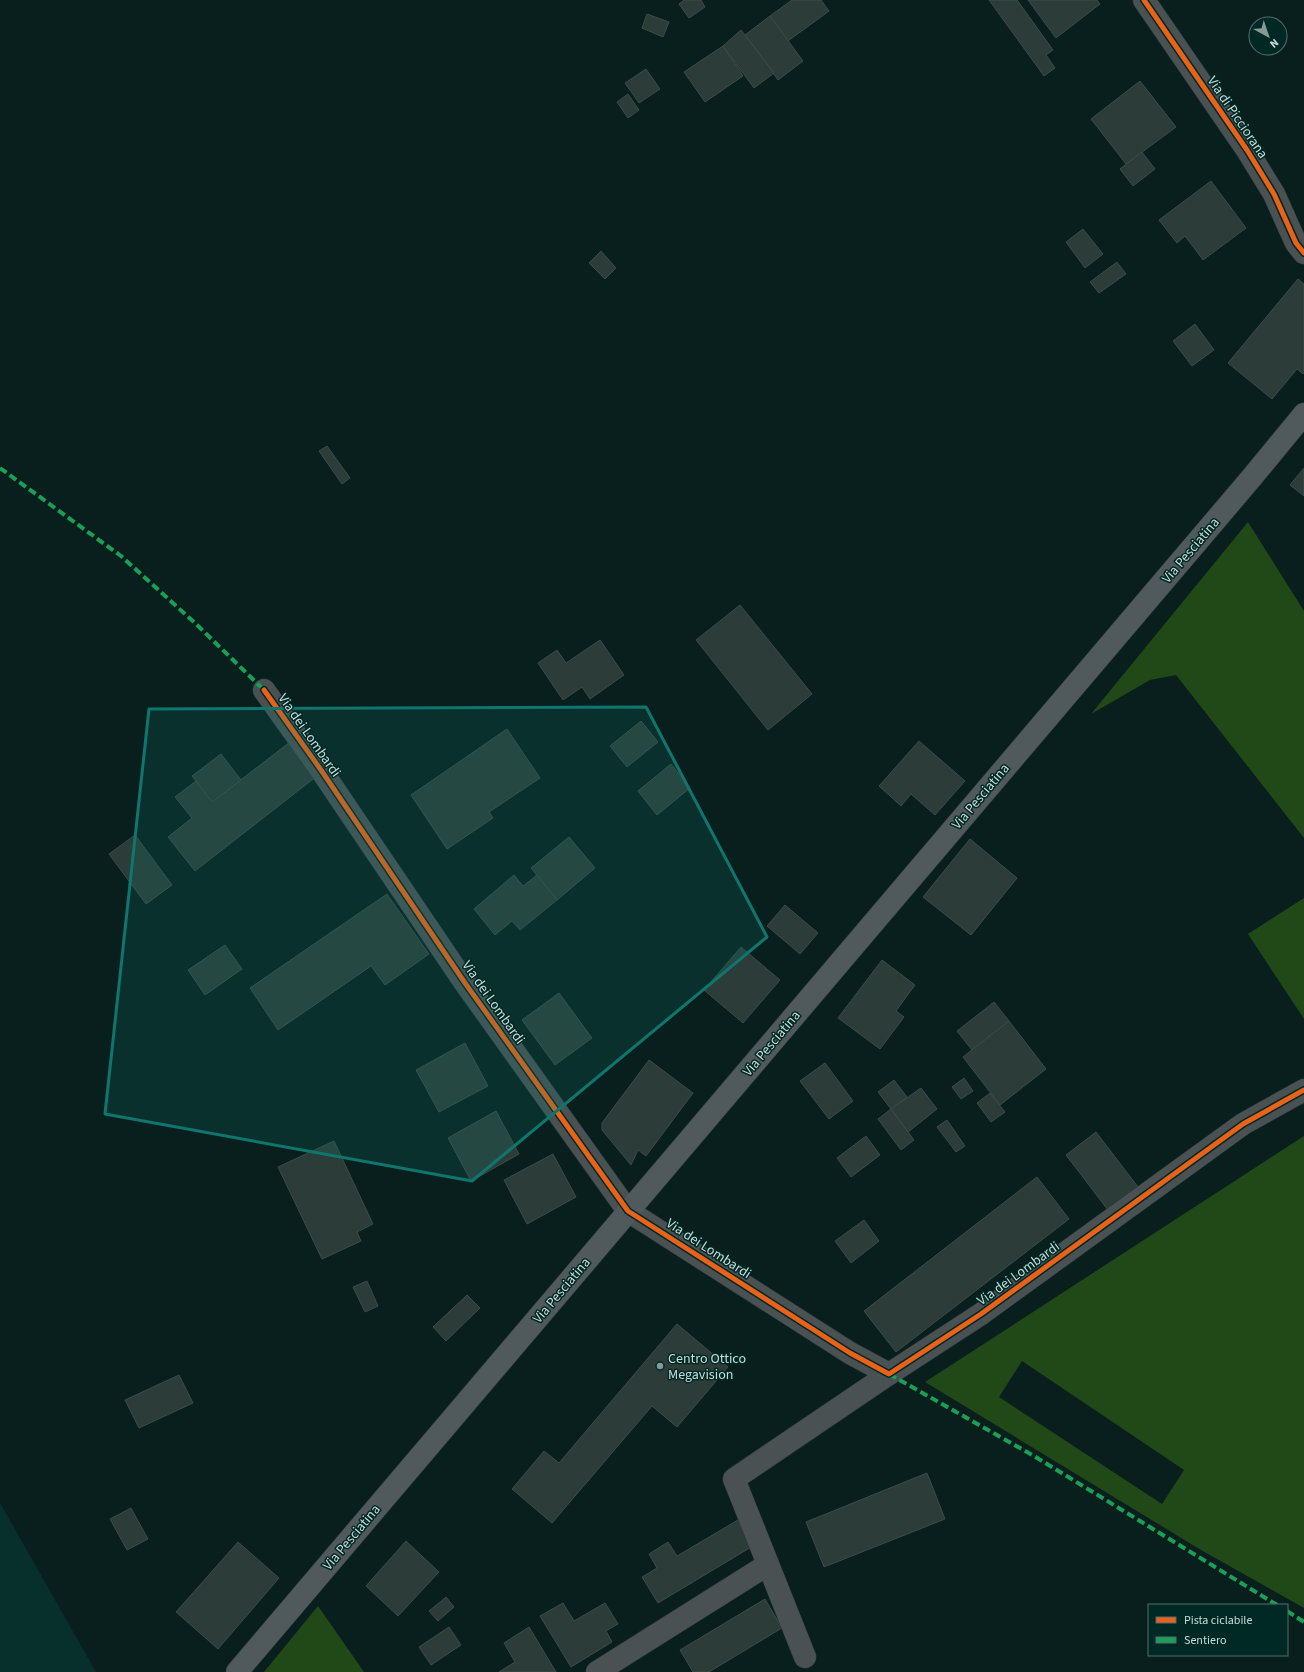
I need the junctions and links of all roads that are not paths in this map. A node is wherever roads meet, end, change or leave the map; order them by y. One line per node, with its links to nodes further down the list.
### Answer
1 (1144, 0): 2 (street, Via di Picciorana)
2 (1304, 253)
3 (1304, 414): 6 (main road, Via Pesciatina)
4 (264, 690): 6 (street, Via dei Lombardi)
5 (1304, 1090): 7 (street, Via dei Lombardi)
6 (628, 1211): 7 (street, Via dei Lombardi); 10 (main road, Via Pesciatina)
7 (889, 1374): 8 (street)
8 (767, 1565): 9 (street); 11 (street)
9 (805, 1657)
10 (236, 1672)
11 (597, 1672)

